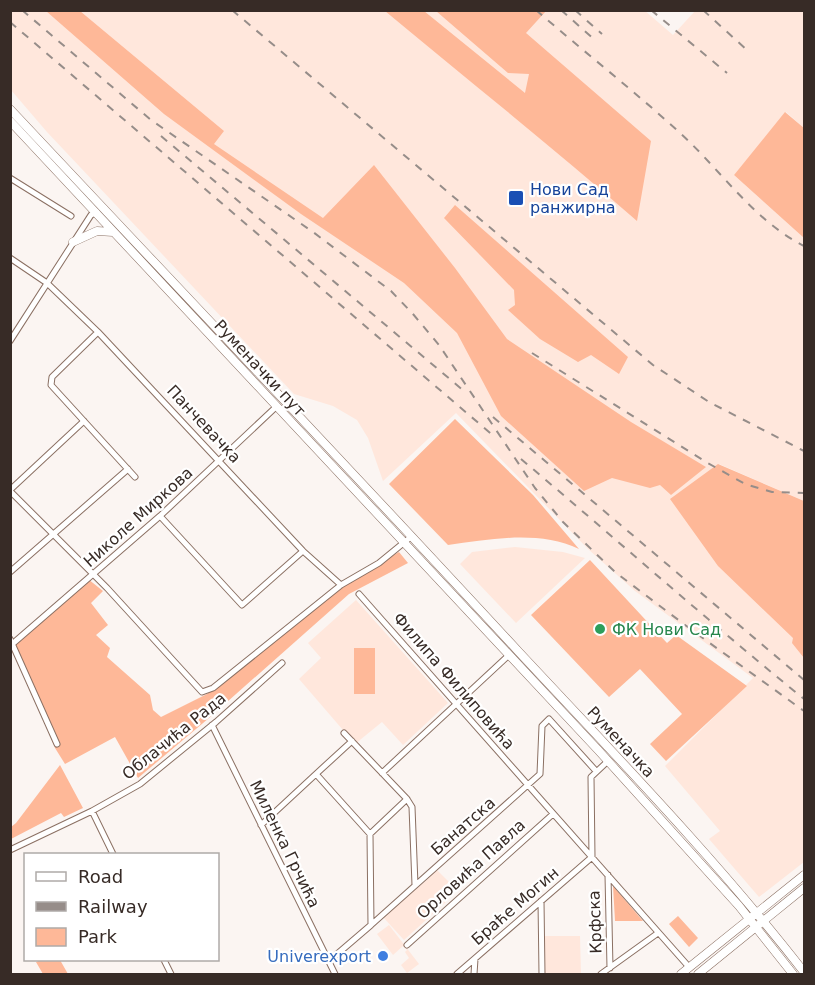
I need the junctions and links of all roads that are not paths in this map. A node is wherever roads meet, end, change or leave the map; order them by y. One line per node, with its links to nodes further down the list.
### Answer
1 (10, 109): 6 (main road, Руменачки пут)
2 (10, 121): 4 (main road, Руменачки пут)
3 (10, 178): 5 (street)
4 (96, 212): 6 (street); 7 (main road, Руменачки пут); 8 (street)
5 (71, 216)
6 (112, 216): 21 (main road, Руменачки пут)
7 (114, 232): 8 (main road); 13 (main road, Руменачки пут)
8 (74, 242): 10 (street)
9 (10, 258): 10 (street, Панчевачка)
10 (47, 283): 11 (street, Панчевачка); 12 (street)
11 (98, 332): 14 (street); 15 (street, Панчевачка)
12 (11, 339)
13 (277, 406): 15 (street, Николе Миркова); 22 (main road, Руменачки пут)
14 (84, 421): 16 (street); 18 (street)
15 (220, 461): 19 (street, Николе Миркова); 23 (street, Панчевачка)
16 (128, 469): 17 (street); 20 (street)
17 (135, 477)
18 (10, 490): 20 (street)
19 (160, 516): 23 (street); 25 (street, Николе Миркова)
20 (54, 533): 24 (street); 25 (street)
21 (412, 536): 22 (street, Облачића Рада); 54 (main road, Руменачка)
22 (404, 544): 26 (street, Облачића Рада); 29 (main road, Руменачка)
23 (303, 551): 26 (street, Панчевачка)
24 (10, 572)
25 (93, 575): 26 (street, Облачића Рада); 28 (street, Николе Миркова)
26 (341, 585)
27 (359, 594): 31 (street, Филипа Филиповића)
28 (11, 643): 35 (street)
29 (509, 655): 31 (street); 36 (main road, Руменачка)
30 (282, 663): 32 (street, Облачића Рада)
31 (455, 704): 38 (street); 40 (street, Филипа Филиповића)
32 (212, 725): 42 (street, Облачића Рада); 44 (street, Миленка Грчића)
33 (344, 733): 34 (street)
34 (352, 741): 38 (street); 39 (street)
35 (57, 744)
36 (608, 761): 37 (street); 55 (main road, Руменачка)
37 (596, 771): 40 (street, Филипа Филиповића); 48 (street)
38 (382, 773): 41 (street)
39 (316, 774): 44 (street); 45 (street)
40 (528, 786): 43 (street, Филипа Филиповића); 51 (street, Банатска)
41 (407, 799): 45 (street); 51 (street, Банатска)
42 (92, 811): 46 (street, Облачића Рада); 47 (street)
43 (553, 814): 48 (street, Филипа Филиповића); 60 (street, Орловића Павла)
44 (261, 825): 63 (street, Миленка Грчића)
45 (370, 834): 57 (street)
46 (10, 850)
47 (112, 853)
48 (592, 857): 50 (street, Филипа Филиповића); 53 (street, Браће Могин)
49 (804, 874): 54 (main road)
50 (608, 875): 59 (street, Филипа Филиповића); 65 (street, Крфска)
51 (415, 885): 57 (street, Банатска)
52 (804, 888): 56 (main road)
53 (541, 902): 61 (street, Браће Могин); 71 (street)
54 (757, 912): 55 (main road); 56 (main road, Руменачка)
55 (749, 919): 58 (main road, Руменачка); 64 (main road)
56 (765, 921): 58 (main road); 66 (main road, Руменачка)
57 (371, 925): 63 (street, Банатска)
58 (756, 928): 74 (main road); 75 (main road, Руменачка)
59 (658, 933): 64 (street, Филипа Филиповића); 65 (street)
60 (407, 945)
61 (475, 958): 67 (street, Браће Могин); 70 (street)
62 (164, 961): 68 (street)
63 (329, 961): 69 (street, Миленка Грчића)
64 (690, 967): 73 (main road)
65 (610, 968): 72 (street)
66 (804, 972)
67 (459, 974)
68 (171, 975)
69 (335, 975)
70 (474, 975)
71 (542, 975)
72 (601, 975)
73 (681, 975)
74 (698, 975)
75 (794, 975)

